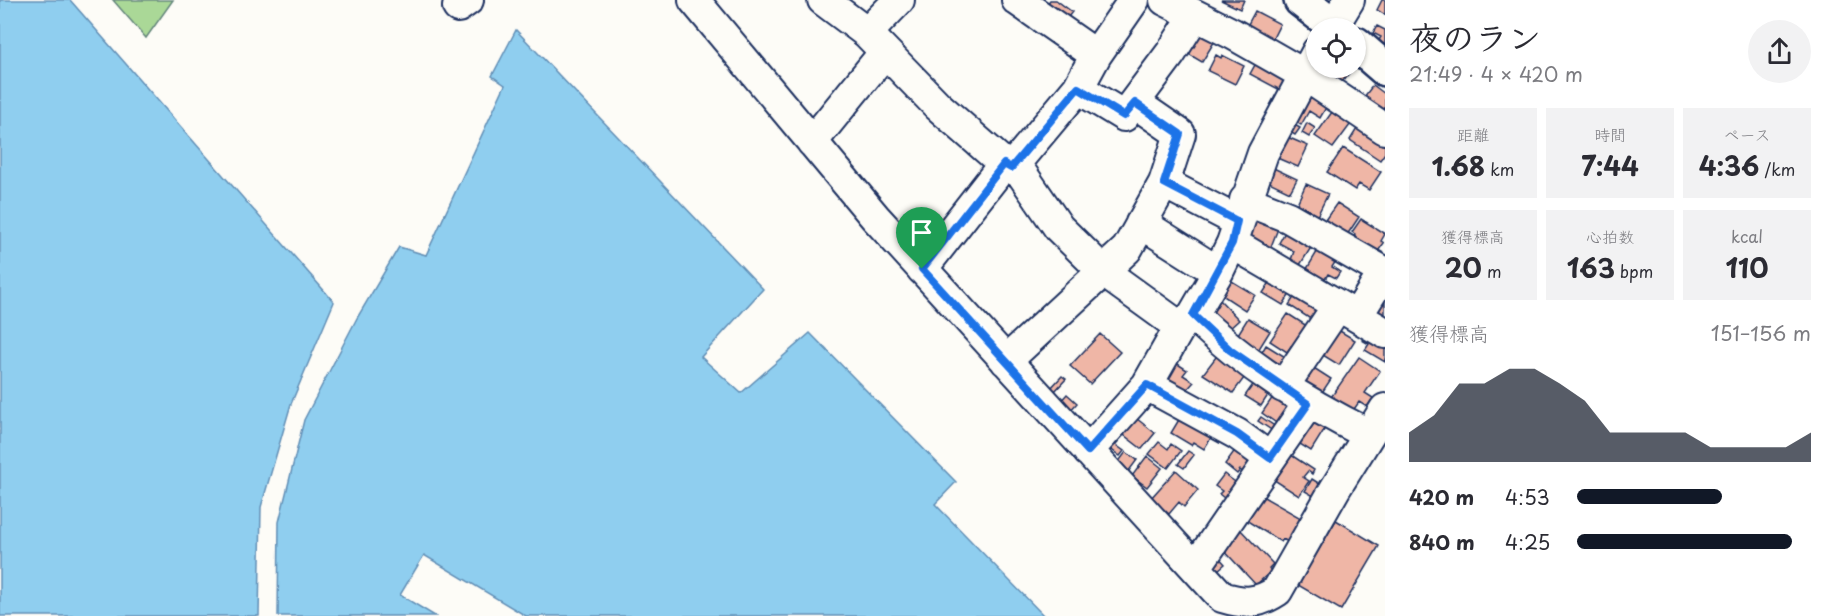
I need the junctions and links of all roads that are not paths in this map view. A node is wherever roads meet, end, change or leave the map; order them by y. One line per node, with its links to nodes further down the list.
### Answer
1 (694, 0): 20 (street)
2 (823, 0): 11 (street)
3 (899, 0): 11 (street)
4 (1017, 0): 12 (street)
5 (1134, 0): 12 (street)
6 (1166, 0): 8 (street)
7 (1301, 0): 9 (main road)
8 (1195, 15): 10 (street); 18 (street)
9 (1317, 18)
10 (1306, 32)
11 (876, 43): 20 (street); 21 (street)
12 (1096, 55): 17 (street)
13 (1366, 57): 14 (main road)
14 (1385, 69)
15 (1306, 78): 23 (street)
16 (1356, 78): 19 (street)
17 (1078, 88): 18 (street); 21 (street)
18 (1135, 103): 22 (street)
19 (1385, 129)
20 (812, 142): 26 (street)
21 (1007, 166): 26 (street); 27 (street)
22 (1164, 183): 23 (street); 24 (street)
23 (1238, 221): 25 (street); 28 (street); 29 (street)
24 (1142, 223): 27 (street); 28 (street)
25 (1382, 262): 29 (street)
26 (922, 269): 32 (street)
27 (1104, 272): 30 (street); 32 (street)
28 (1218, 272): 30 (street)
29 (1347, 311): 31 (street); 34 (street)
30 (1187, 321): 33 (street); 34 (street)
31 (1385, 333)
32 (1006, 361): 38 (street)
33 (1147, 385): 38 (street); 39 (street)
34 (1283, 387): 35 (street)
35 (1308, 404): 37 (street); 39 (street)
36 (1385, 408): 37 (street)
37 (1368, 434): 41 (street)
38 (1088, 451): 40 (street)
39 (1270, 458): 40 (street)
40 (1196, 567): 41 (street)
41 (1267, 608)

